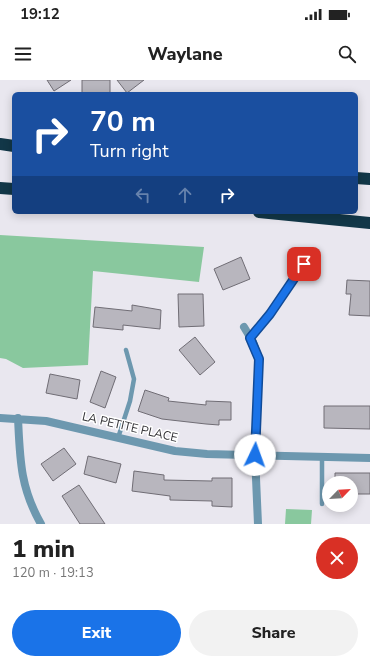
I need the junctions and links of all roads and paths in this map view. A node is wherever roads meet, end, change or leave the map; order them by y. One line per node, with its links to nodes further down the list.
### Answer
1 (0, 144): 2 (highway)
2 (12, 146)
3 (358, 178): 4 (highway)
4 (370, 179)
5 (0, 188): 6 (highway)
6 (12, 189)
7 (281, 214): 8 (highway)
8 (370, 222)
9 (304, 264): 11 (lane)
10 (244, 327): 11 (street)
11 (250, 338): 16 (street)
12 (126, 350): 15 (lane)
13 (0, 418): 14 (street, LA PETITE PLACE)
14 (18, 418): 15 (street, LA PETITE PLACE); 20 (street)
15 (118, 438): 16 (street, LA PETITE PLACE)
16 (255, 455): 17 (street, LA PETITE PLACE); 21 (street)
17 (322, 457): 18 (street, LA PETITE PLACE); 19 (lane)
18 (370, 458)
19 (322, 476)
20 (41, 524)
21 (258, 524)

